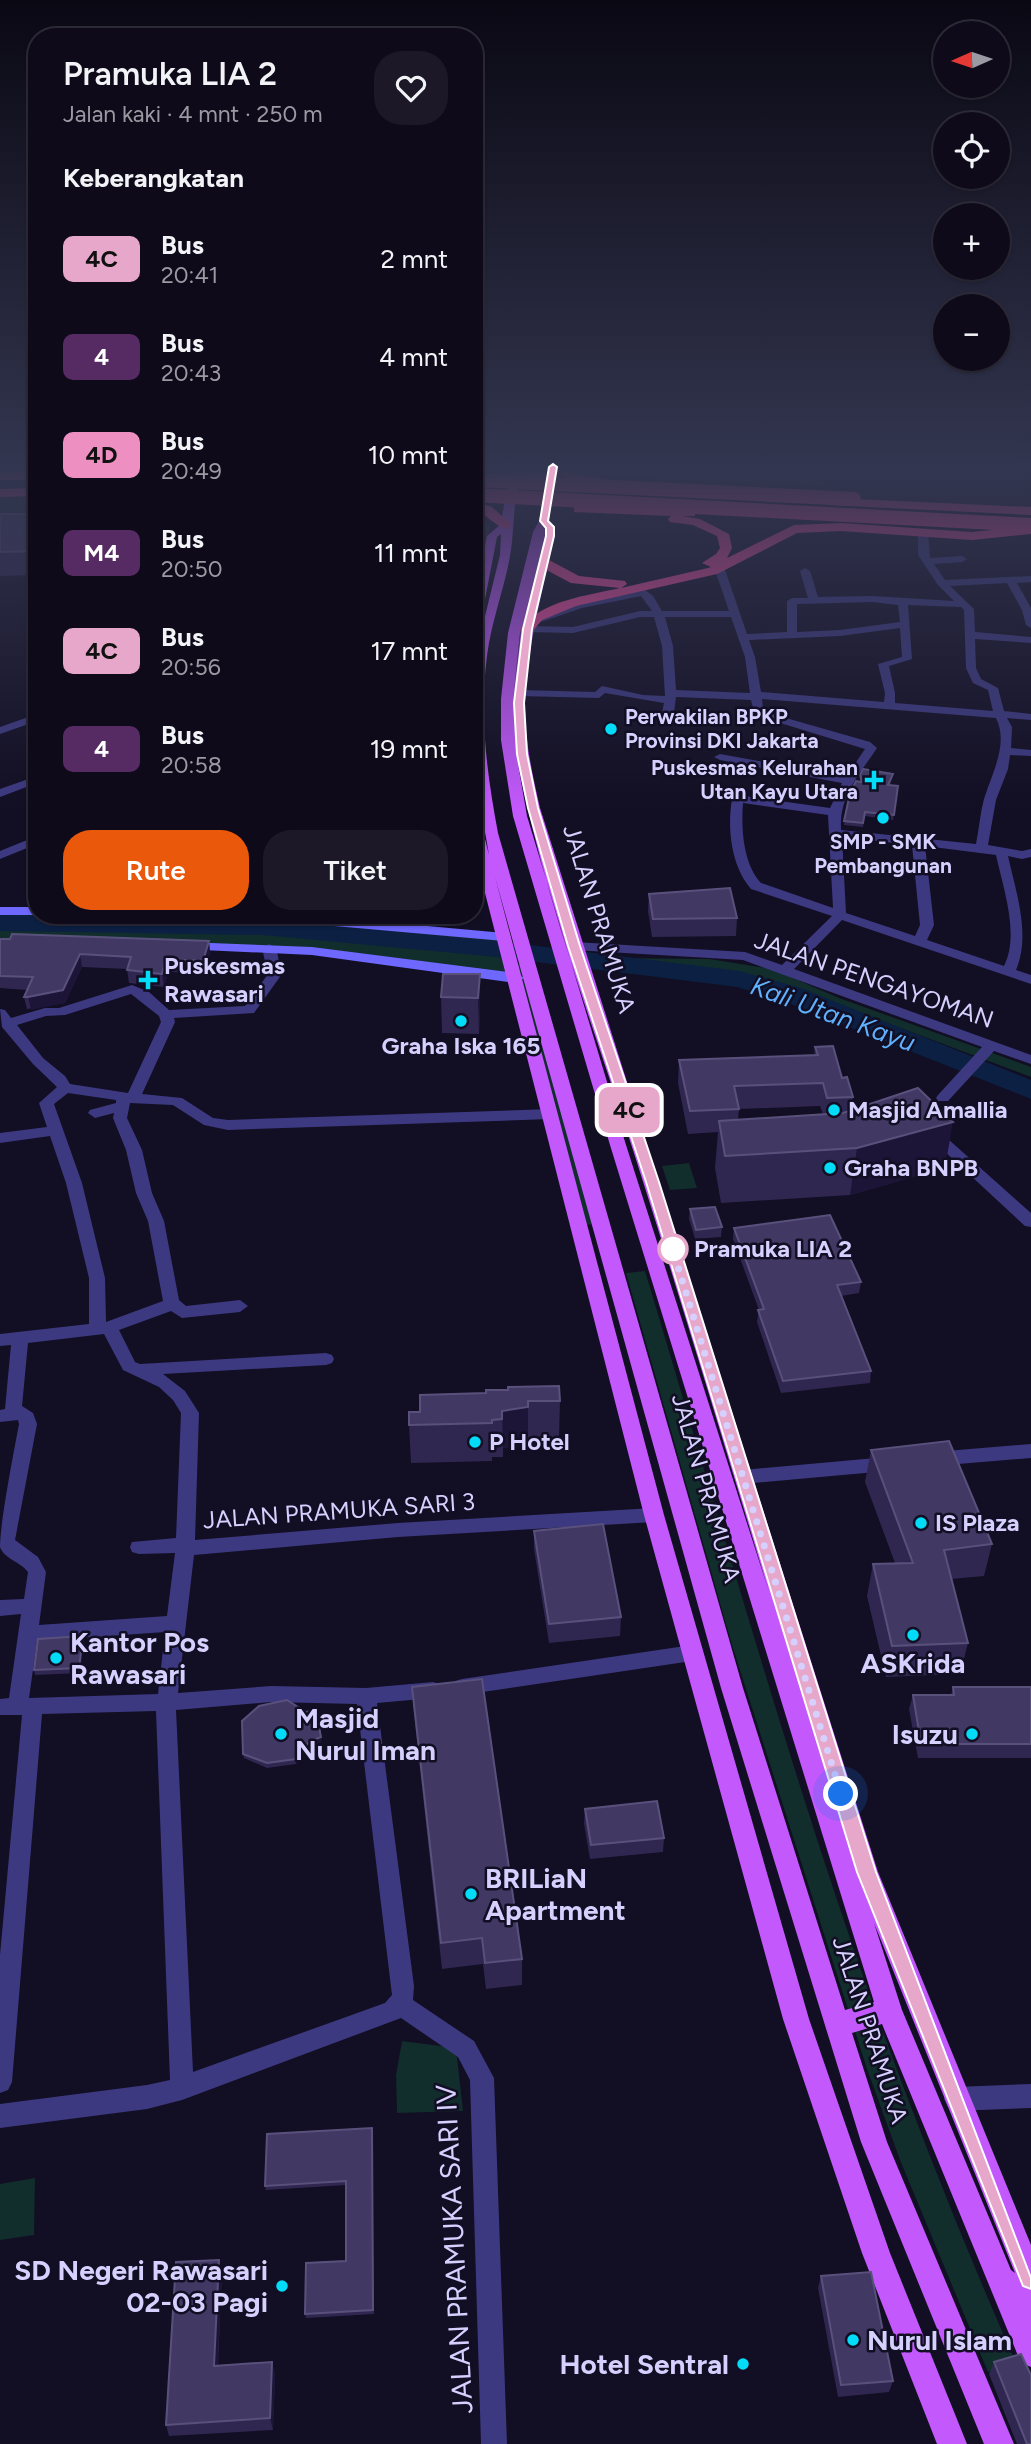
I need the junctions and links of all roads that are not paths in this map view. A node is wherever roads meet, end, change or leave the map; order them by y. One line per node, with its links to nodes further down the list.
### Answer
1 (498, 581): 24 (main road, JALAN PRAMUKA)
2 (526, 581): 25 (main road, JALAN PRAMUKA)
3 (540, 581): 19 (main road, JALAN PRAMUKA)
4 (582, 581): 5 (highway)
5 (653, 581)
6 (672, 581): 13 (highway)
7 (724, 581): 18 (street)
8 (808, 581): 14 (street)
9 (986, 581): 11 (street)
10 (1011, 581): 21 (street)
11 (943, 583): 16 (street)
12 (897, 589): 15 (street)
13 (642, 590): 17 (street); 19 (highway)
14 (814, 600): 15 (street); 22 (street)
15 (902, 602): 16 (street); 20 (street)
16 (964, 604): 23 (street)
17 (660, 614): 18 (street); 19 (street); 30 (street)
18 (735, 614): 26 (street)
19 (530, 625): 25 (main road); 28 (main road, JALAN PRAMUKA)
20 (903, 625): 22 (street); 31 (street)
21 (1031, 625)
22 (792, 635): 26 (street)
23 (970, 635): 27 (street); 33 (street)
24 (483, 637)
25 (513, 637): 37 (main road, JALAN PRAMUKA)
26 (743, 637): 29 (street)
27 (1031, 640)
28 (520, 693): 30 (street); 40 (main road, JALAN PRAMUKA)
29 (757, 696): 30 (street); 31 (street); 42 (street)
30 (670, 697): 32 (street)
31 (889, 705): 33 (street)
32 (668, 713)
33 (1000, 716): 34 (street); 38 (street)
34 (1031, 717)
35 (28, 720): 36 (street)
36 (0, 731)
37 (507, 740): 40 (main road); 63 (main road, JALAN PRAMUKA)
38 (1005, 751): 39 (street); 50 (street)
39 (1031, 753)
40 (522, 754): 63 (main road, JALAN PRAMUKA)
41 (720, 757): 42 (street)
42 (849, 781): 46 (street)
43 (28, 782): 44 (street)
44 (0, 793)
45 (483, 805): 61 (main road, JALAN PRAMUKA)
46 (834, 812): 47 (street); 57 (street)
47 (835, 833): 48 (street); 57 (street)
48 (918, 841): 50 (street); 59 (street)
49 (28, 844): 54 (street)
50 (981, 849): 51 (street)
51 (998, 850): 53 (street); 65 (street)
52 (483, 851): 61 (main road, JALAN PRAMUKA)
53 (1031, 853)
54 (0, 855)
55 (28, 911): 56 (street)
56 (0, 912)
57 (840, 915): 59 (street); 64 (street)
58 (330, 924): 61 (street)
59 (919, 942): 65 (street)
60 (172, 945): 62 (street)
61 (513, 946): 66 (main road, JALAN PRAMUKA); 68 (main road, JALAN PRAMUKA)
62 (269, 948): 66 (street); 69 (street)
63 (570, 956): 64 (street, JALAN PENGAYOMAN); 82 (main road, JALAN PRAMUKA)
64 (785, 970): 71 (street, JALAN PENGAYOMAN)
65 (1008, 972): 67 (street)
66 (516, 978): 68 (main road, JALAN PRAMUKA)
67 (1031, 979)
68 (532, 1010): 77 (main road, JALAN PRAMUKA); 106 (main road, JALAN PRAMUKA)
69 (166, 1014): 70 (street); 75 (street)
70 (4, 1019): 73 (street)
71 (992, 1045): 72 (street, JALAN PENGAYOMAN); 74 (street)
72 (1031, 1060)
73 (65, 1088): 75 (street); 79 (street)
74 (943, 1098)
75 (126, 1101): 76 (street); 77 (street); 83 (street)
76 (94, 1113)
77 (551, 1114): 93 (main road, JALAN PRAMUKA)
78 (925, 1126): 81 (street)
79 (56, 1130): 80 (street); 85 (street)
80 (0, 1138)
81 (1031, 1222)
82 (655, 1225): 92 (main road, JALAN PRAMUKA); 105 (main road, JALAN PRAMUKA)
83 (171, 1302): 84 (street); 85 (street)
84 (240, 1306)
85 (103, 1328): 86 (street); 89 (street, JALAN PRAMUKA SARI 3)
86 (20, 1337): 87 (street); 90 (street)
87 (0, 1340)
88 (326, 1359): 89 (street)
89 (137, 1369): 95 (street, JALAN PRAMUKA SARI 3)
90 (9, 1415): 96 (street)
91 (1031, 1451): 92 (street)
92 (743, 1477): 110 (main road, JALAN PRAMUKA)
93 (654, 1515): 95 (street, JALAN PRAMUKA SARI 3); 100 (main road, JALAN PRAMUKA)
94 (139, 1546): 95 (street)
95 (185, 1546): 98 (street)
96 (32, 1606): 97 (street); 99 (street)
97 (0, 1608)
98 (177, 1623): 99 (street); 102 (street)
99 (28, 1636): 103 (street)
100 (692, 1653): 101 (street); 117 (main road, JALAN PRAMUKA)
101 (366, 1696): 102 (street); 104 (street)
102 (167, 1702): 103 (street); 108 (street)
103 (17, 1707): 107 (street)
104 (401, 2005): 108 (street); 116 (street, JALAN PRAMUKA SARI IV)
105 (889, 2010): 106 (main road); 112 (main road, JALAN PRAMUKA)
106 (837, 2025): 118 (main road, JALAN PRAMUKA)
107 (0, 2082)
108 (183, 2088): 111 (street)
109 (1031, 2096): 110 (street)
110 (956, 2099): 113 (main road, JALAN PRAMUKA)
111 (0, 2116)
112 (996, 2274): 114 (main road); 115 (main road, JALAN PRAMUKA)
113 (1031, 2278)
114 (1031, 2309)
115 (1031, 2353)
116 (494, 2444)
117 (952, 2444)
118 (999, 2444)

